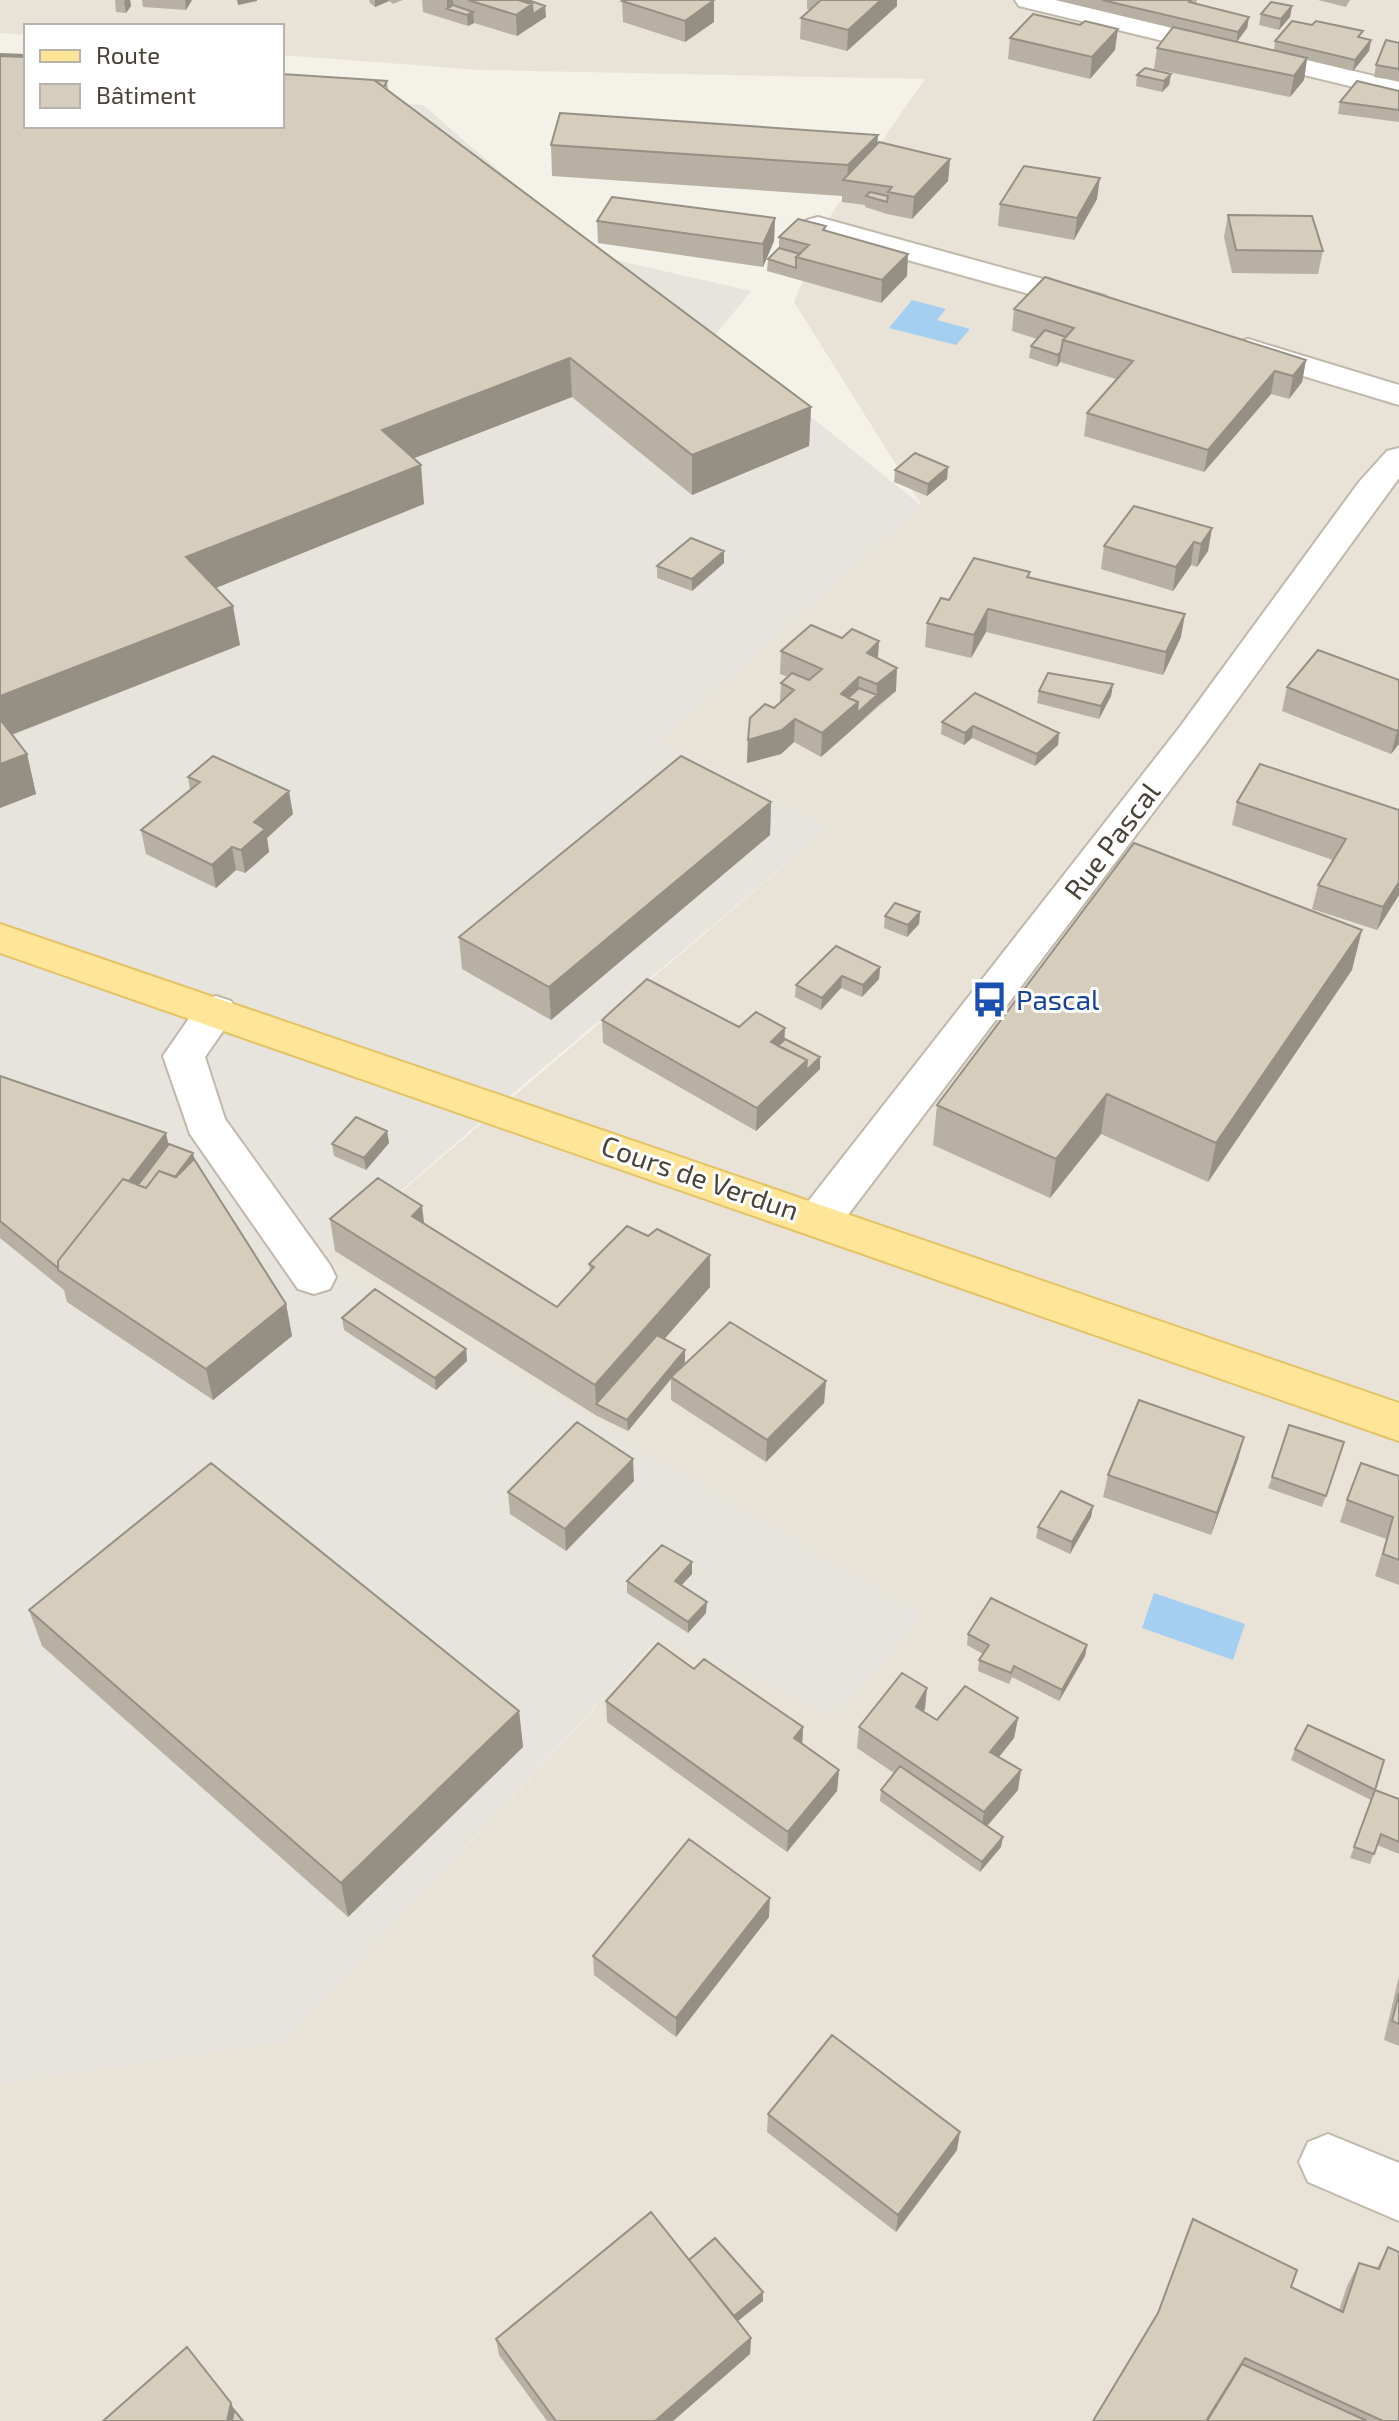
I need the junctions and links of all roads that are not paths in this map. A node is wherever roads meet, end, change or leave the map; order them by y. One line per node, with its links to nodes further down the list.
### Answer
1 (1028, 0): 2 (street)
2 (1399, 90)
3 (818, 226): 4 (street)
4 (1123, 312)
5 (1213, 338): 6 (street)
6 (1399, 395)
7 (1399, 458): 10 (street, Rue Pascal)
8 (0, 938): 9 (main road, Cours de Verdun)
9 (216, 1011): 10 (main road, Cours de Verdun); 11 (street)
10 (819, 1220): 12 (main road, Cours de Verdun)
11 (314, 1277)
12 (1399, 1422)
13 (1328, 2162): 14 (street)
14 (1399, 2192)

